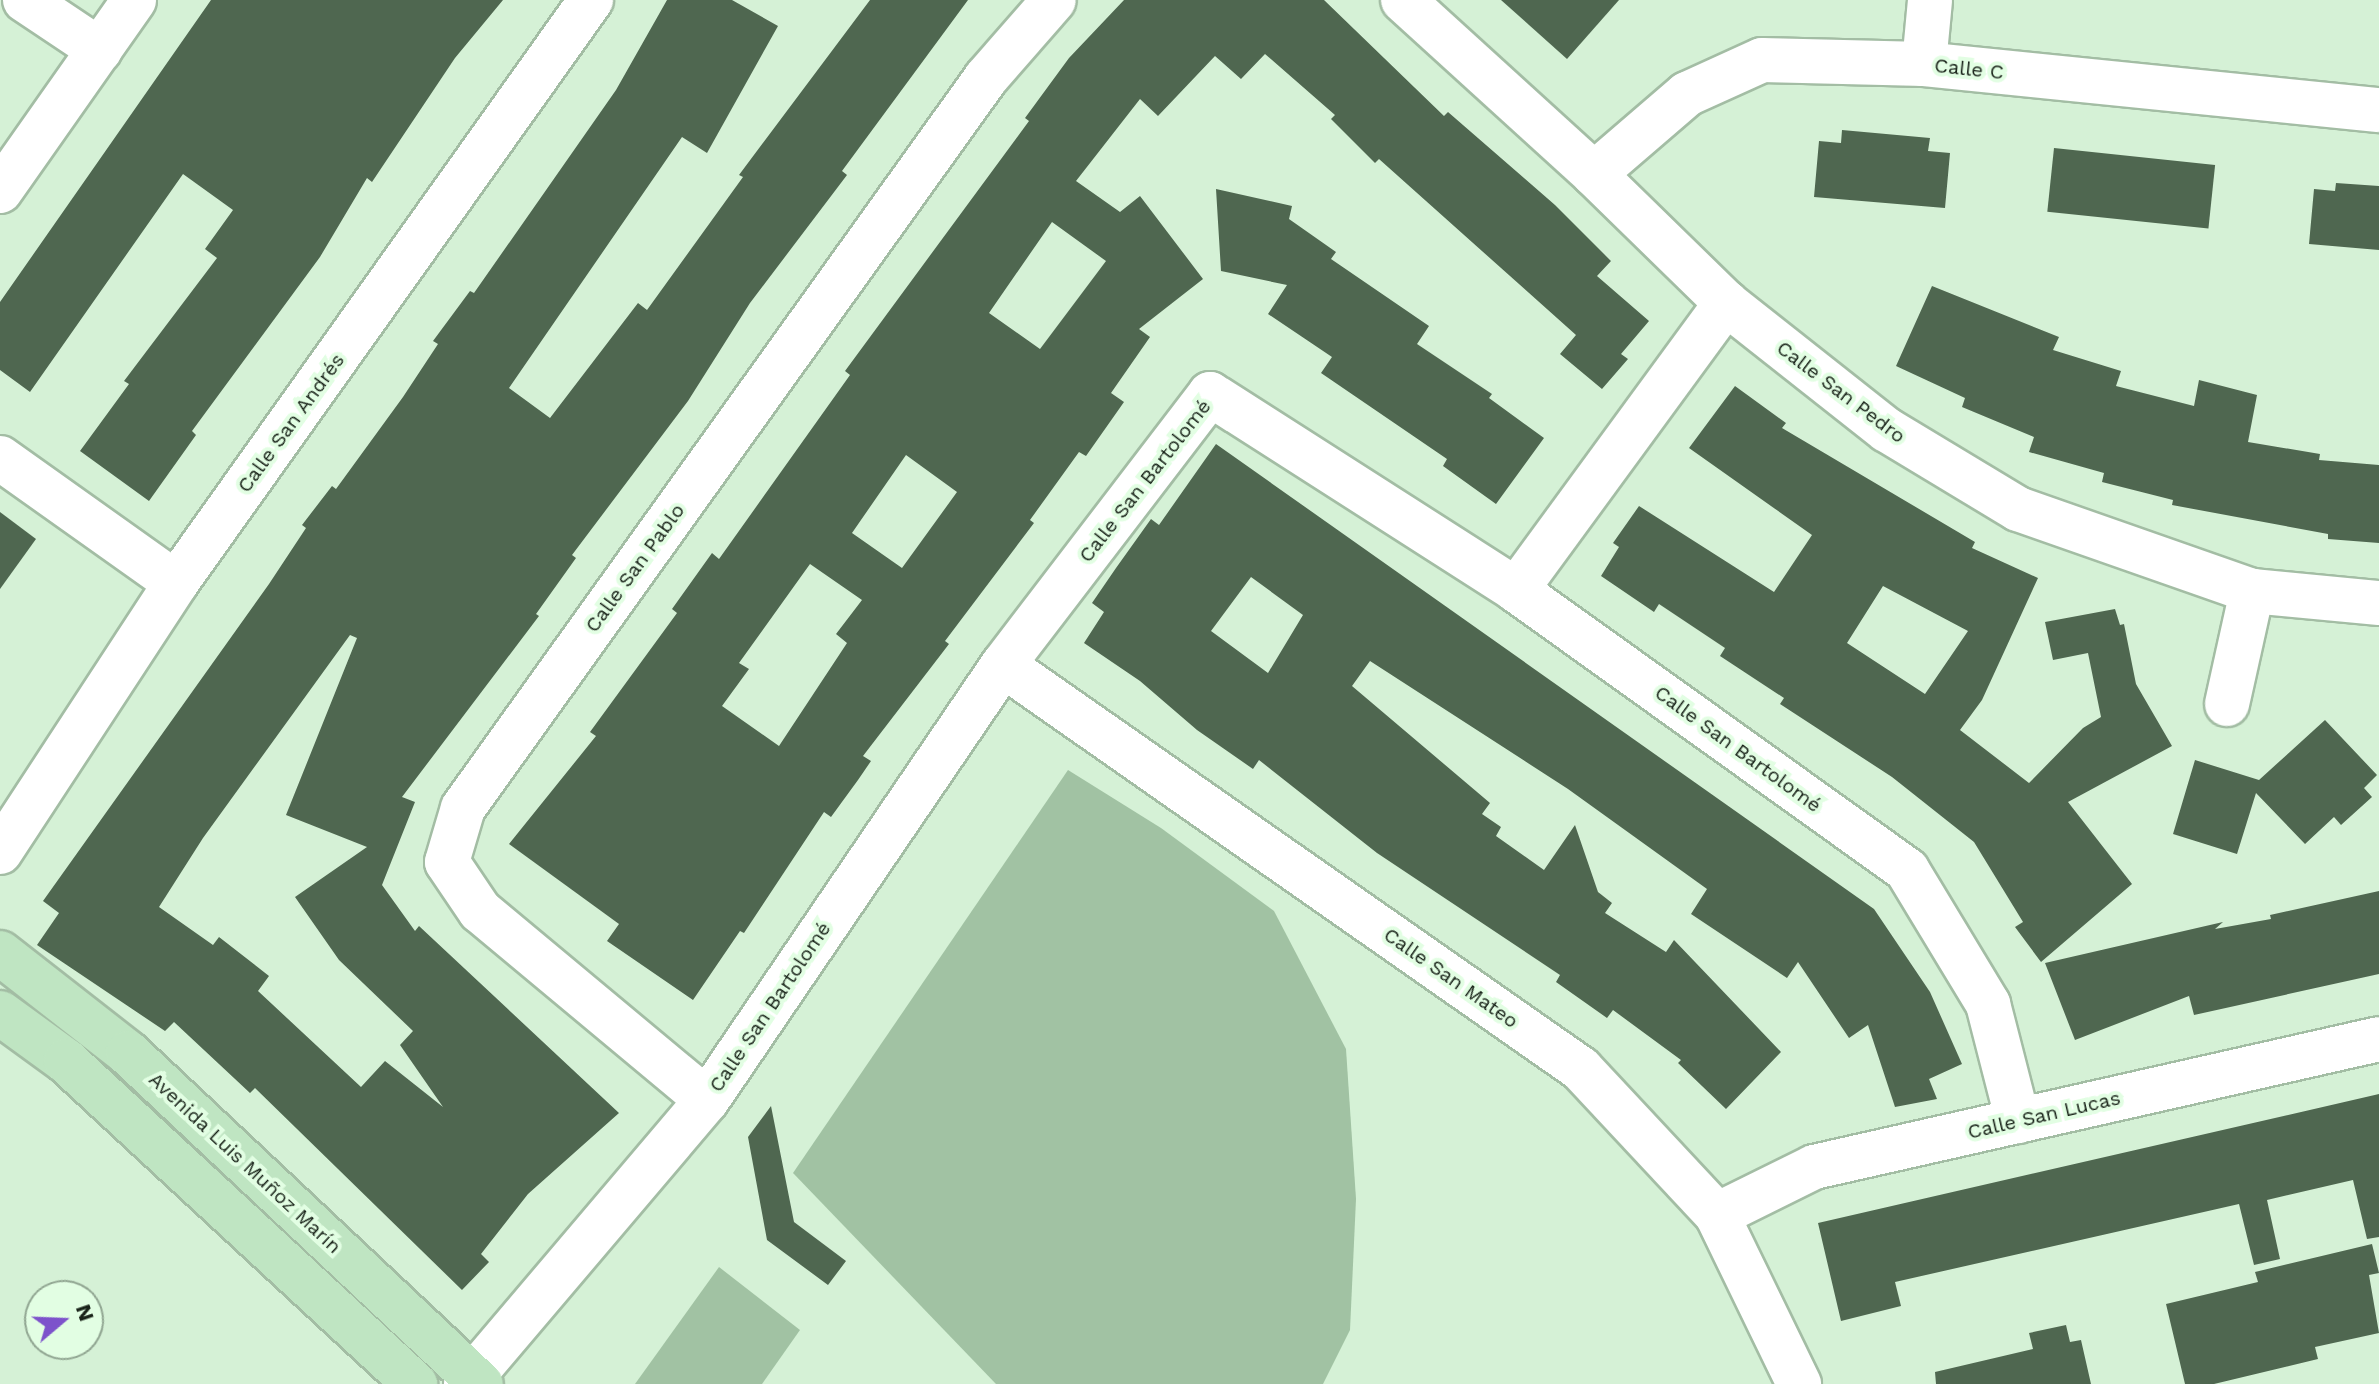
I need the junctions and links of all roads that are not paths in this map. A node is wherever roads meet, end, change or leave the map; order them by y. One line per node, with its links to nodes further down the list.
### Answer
1 (25, 0): 7 (street)
2 (134, 0): 7 (street)
3 (591, 0): 14 (street, Calle San Andrés)
4 (1054, 0): 24 (street, Calle San Pablo)
5 (1403, 0): 10 (street, Calle San Pedro)
6 (1930, 0): 8 (street)
7 (100, 50): 11 (street)
8 (1924, 64): 9 (street, Calle C); 10 (street, Calle C)
9 (2379, 110)
10 (1594, 174): 12 (street, Calle San Pedro)
11 (0, 191)
12 (1726, 303): 15 (street); 16 (street, Calle San Pedro)
13 (0, 458): 14 (street)
14 (176, 583): 20 (street, Calle San Andrés)
15 (1516, 590): 18 (street, Calle San Bartolomé); 25 (street, Calle San Bartolomé)
16 (2252, 591): 17 (street, Calle San Pedro); 19 (street)
17 (2379, 603)
18 (1003, 665): 24 (street, Calle San Bartolomé); 26 (street, Calle San Mateo)
19 (2227, 704)
20 (0, 852)
21 (0, 953): 27 (main road, Avenida Luis Muñoz Marín)
22 (0, 1013): 28 (main road)
23 (2379, 1039): 25 (street, Calle San Lucas)
24 (707, 1100): 27 (street, Calle San Bartolomé)
25 (2018, 1121): 26 (street, Calle San Lucas)
26 (1717, 1215): 29 (street, Calle San Mateo)
27 (473, 1381)
28 (415, 1384)
29 (1799, 1384)

